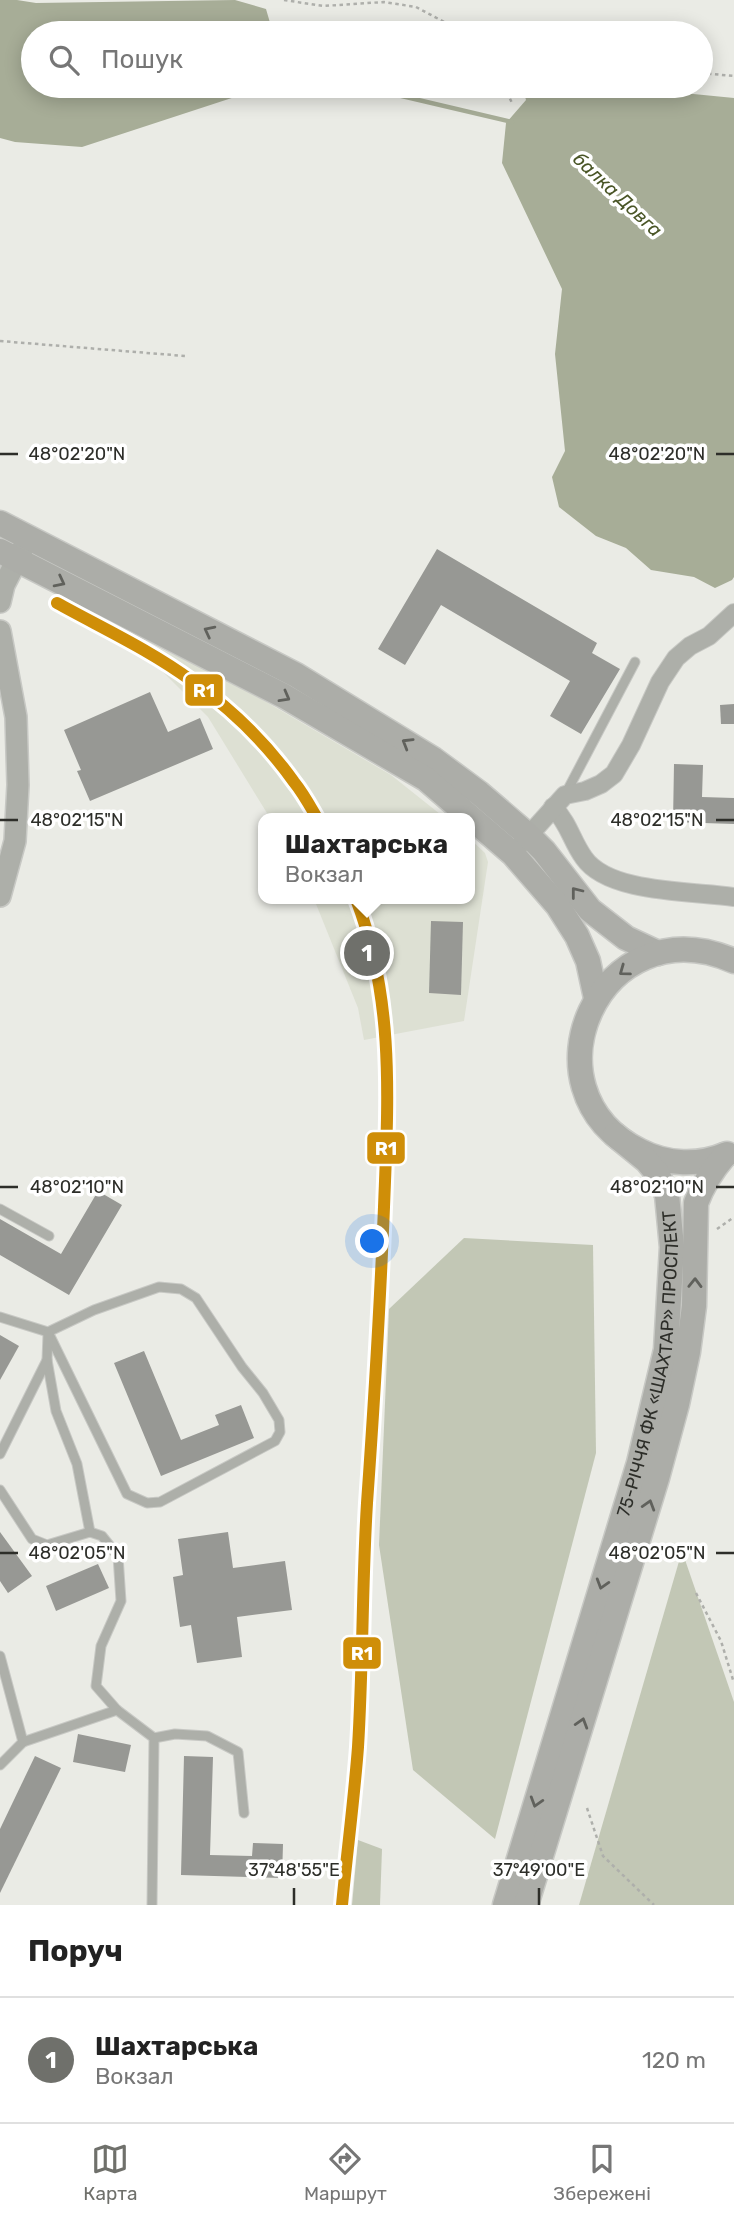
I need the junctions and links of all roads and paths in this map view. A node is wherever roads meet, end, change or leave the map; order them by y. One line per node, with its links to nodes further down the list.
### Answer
1 (284, 0): 2 (path)
2 (442, 21)
3 (713, 74): 4 (path)
4 (734, 76)
5 (510, 98): 6 (path)
6 (512, 103)
7 (0, 341): 8 (path)
8 (185, 356)
9 (0, 523): 10 (main road)
10 (15, 550): 11 (street); 16 (main road)
11 (0, 602)
12 (734, 613): 15 (street)
13 (0, 631): 17 (street)
14 (635, 662): 15 (lane)
15 (559, 801): 16 (street); 18 (street)
16 (521, 845): 19 (main road, one-way to 16); 21 (main road)
17 (0, 896)
18 (734, 897)
19 (658, 953): 20 (main road); 21 (main road, one-way to 21)
20 (734, 961)
21 (596, 999): 22 (main road)
22 (615, 1135): 23 (main road); 42 (main road, 75-РІЧЧЯ ФК «ШАХТАР» ПРОСПЕКТ, one-way to 42)
23 (729, 1153): 43 (main road, 75-РІЧЧЯ ФК «ШАХТАР» ПРОСПЕКТ, one-way to 23)
24 (0, 1209): 25 (lane)
25 (49, 1236)
26 (0, 1317): 27 (lane)
27 (48, 1332): 27 (lane); 28 (lane)
28 (47, 1360): 29 (lane); 31 (lane)
29 (0, 1454)
30 (0, 1490): 31 (lane)
31 (90, 1532): 35 (lane)
32 (696, 1593): 34 (path)
33 (0, 1656): 37 (lane)
34 (734, 1683)
35 (117, 1710): 36 (lane); 37 (lane)
36 (154, 1738): 40 (lane); 41 (lane)
37 (23, 1742): 38 (lane)
38 (0, 1765)
39 (587, 1808): 44 (path)
40 (244, 1812)
41 (152, 1905)
42 (505, 1905)
43 (526, 1905)
44 (654, 1905)

